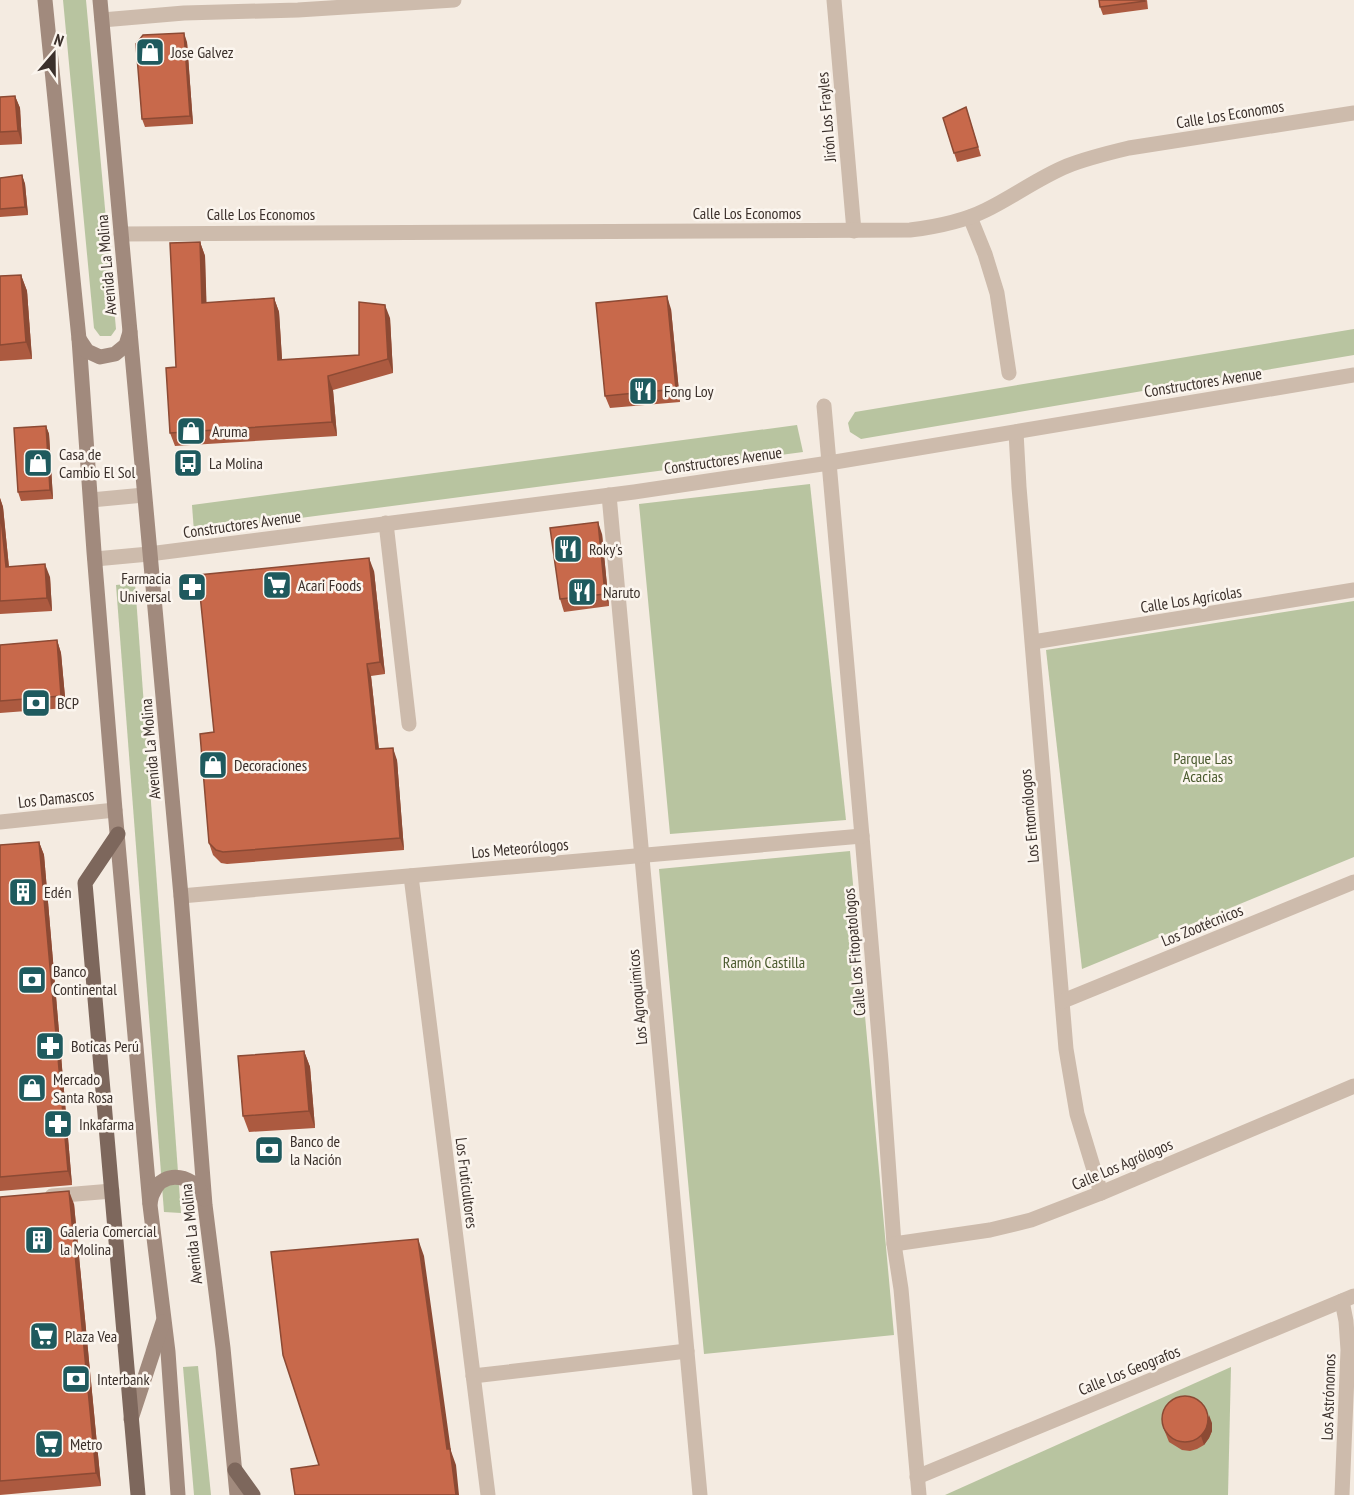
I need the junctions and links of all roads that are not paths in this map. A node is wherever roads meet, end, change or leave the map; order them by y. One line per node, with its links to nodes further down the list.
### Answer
1 (45, 0): 12 (main road, Avenida La Molina)
2 (100, 0): 6 (main road, Avenida La Molina)
3 (454, 0): 5 (street)
4 (834, 0): 9 (street, Jirón Los Frayles)
5 (298, 5): 6 (street)
6 (102, 20): 10 (main road, Avenida La Molina)
7 (1354, 113): 8 (street, Calle Los Economos)
8 (970, 217): 9 (street, Calle Los Economos); 13 (street)
9 (854, 231): 10 (street, Calle Los Economos)
10 (121, 234): 11 (main road, Avenida La Molina)
11 (130, 332): 12 (main road); 18 (main road, Avenida La Molina)
12 (79, 339): 20 (main road, Avenida La Molina)
13 (1010, 373)
14 (1354, 375): 16 (street, Constructores Avenue)
15 (824, 406): 17 (street, Calle Los Fitopatologos)
16 (1016, 432): 17 (street, Constructores Avenue); 25 (street, Los Entomólogos)
17 (830, 463): 19 (street, Constructores Avenue); 30 (street, Calle Los Fitopatologos)
18 (144, 495): 20 (street); 22 (main road, Avenida La Molina)
19 (609, 495): 21 (street, Constructores Avenue); 31 (street, Los Agroquímicos)
20 (91, 500): 23 (main road, Avenida La Molina)
21 (386, 523): 22 (street, Constructores Avenue); 26 (street)
22 (149, 554): 23 (street, Constructores Avenue); 34 (main road, Avenida La Molina)
23 (95, 559): 27 (main road, Avenida La Molina)
24 (1354, 590): 25 (street, Calle Los Agrícolas)
25 (1033, 642): 35 (street, Los Entomólogos)
26 (409, 724)
27 (116, 810): 28 (street, Los Damascos); 29 (main road, Avenida La Molina)
28 (0, 822)
29 (118, 834): 37 (main road); 40 (main road, Avenida La Molina)
30 (862, 836): 31 (street, Los Meteorólogos); 42 (street, Calle Los Fitopatologos)
31 (642, 855): 32 (street, Los Meteorólogos); 45 (street, Los Agroquímicos)
32 (411, 876): 34 (street, Los Meteorólogos); 46 (street, Los Fruticultores)
33 (1354, 882): 35 (street, Los Zootécnicos)
34 (181, 896): 41 (main road, Avenida La Molina)
35 (1063, 1001): 38 (street, Los Entomólogos)
36 (1354, 1086): 38 (street, Calle Los Agrólogos)
37 (112, 1191): 39 (street); 47 (main road)
38 (1101, 1193): 42 (street, Calle Los Agrólogos)
39 (34, 1198)
40 (150, 1205): 41 (main road); 44 (main road, Avenida La Molina)
41 (205, 1205): 48 (main road, Avenida La Molina)
42 (894, 1244): 49 (street, Calle Los Fitopatologos)
43 (1348, 1298): 49 (street, Calle Los Geografos); 57 (street, Los Astrónomos)
44 (164, 1319): 47 (main road); 51 (main road, Avenida La Molina)
45 (687, 1351): 46 (street); 55 (street, Los Agroquímicos)
46 (473, 1376): 54 (street, Los Fruticultores)
47 (131, 1420): 50 (main road)
48 (235, 1470): 52 (main road, Avenida La Molina); 53 (main road)
49 (917, 1477): 56 (street, Calle Los Fitopatologos)
50 (138, 1495)
51 (178, 1495)
52 (237, 1495)
53 (254, 1495)
54 (488, 1495)
55 (700, 1495)
56 (919, 1495)
57 (1342, 1495)

